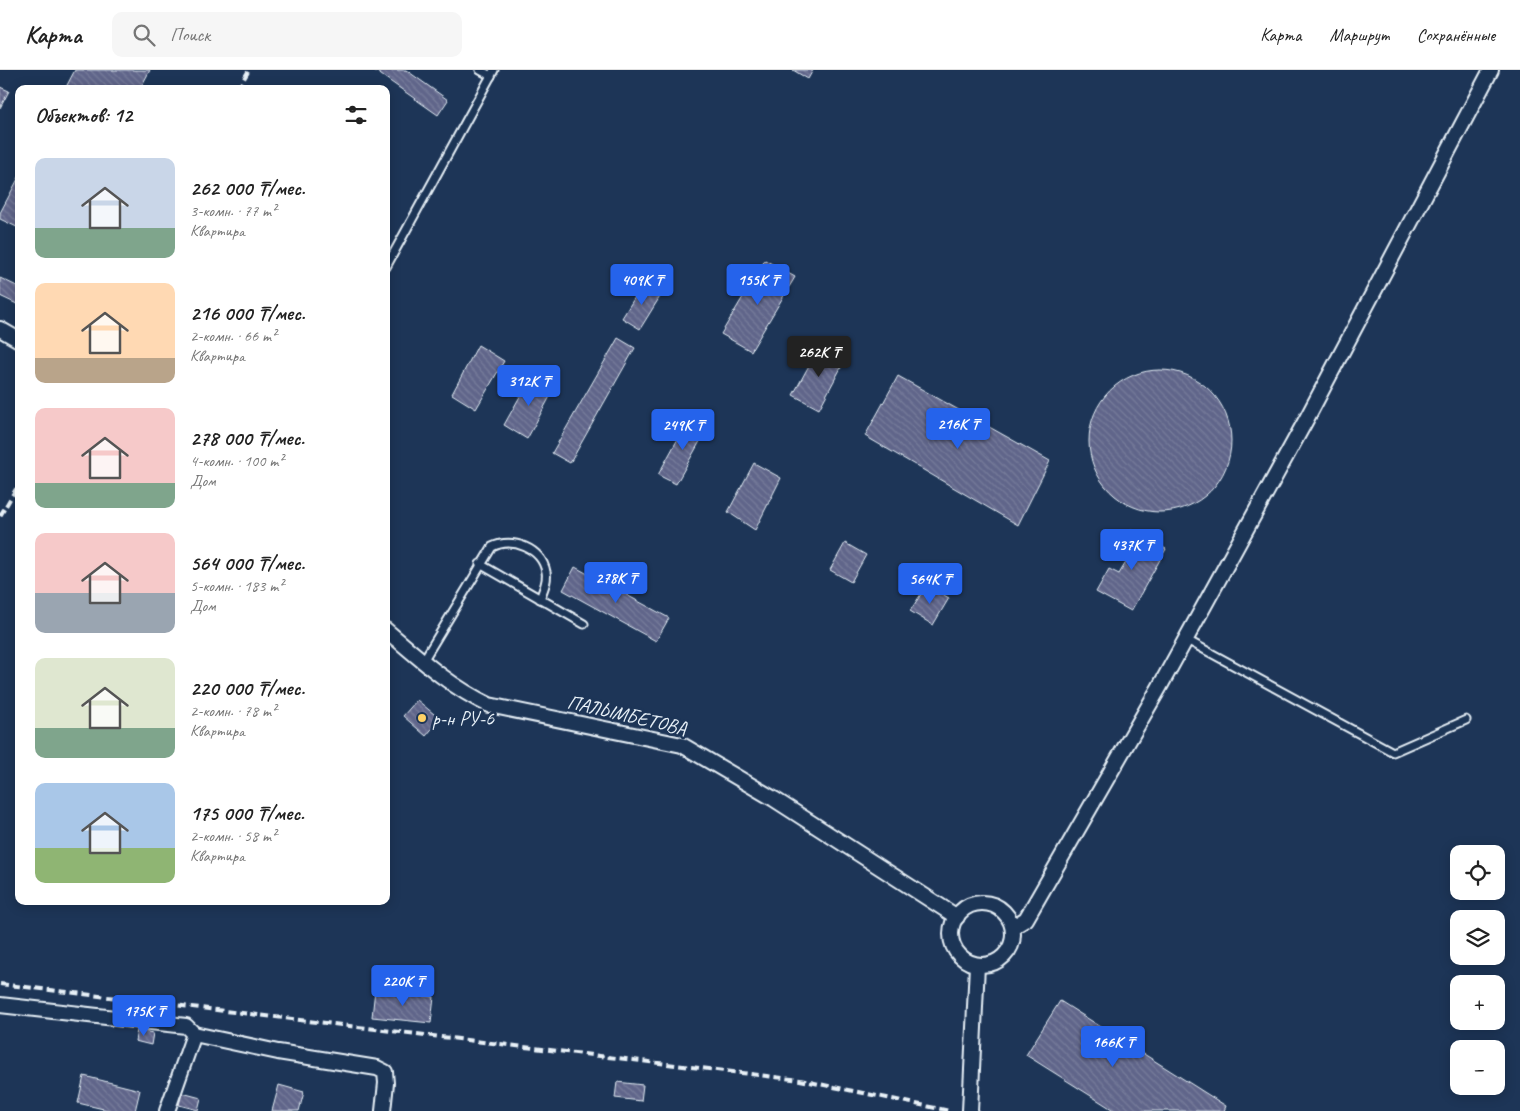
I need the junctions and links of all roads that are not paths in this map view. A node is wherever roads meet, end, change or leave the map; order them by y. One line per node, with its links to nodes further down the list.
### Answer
1 (480, 70): 3 (lane)
2 (1491, 70): 11 (street)
3 (492, 73): 4 (lane)
4 (390, 260)
5 (0, 329): 6 (street)
6 (15, 338)
7 (480, 564): 8 (lane); 8 (lane); 12 (lane)
8 (540, 599): 9 (lane)
9 (584, 624)
10 (390, 633): 12 (street, ПАЛЫМБЕТОВА)
11 (1185, 639): 13 (lane); 15 (street)
12 (423, 661): 14 (street, ПАЛЫМБЕТОВА)
13 (1466, 720)
14 (957, 917): 15 (street); 16 (street)
15 (1012, 927): 16 (street)
16 (977, 964): 21 (street)
17 (0, 1005): 18 (street)
18 (194, 1034): 19 (street); 20 (street)
19 (167, 1111)
20 (383, 1111)
21 (970, 1111)

